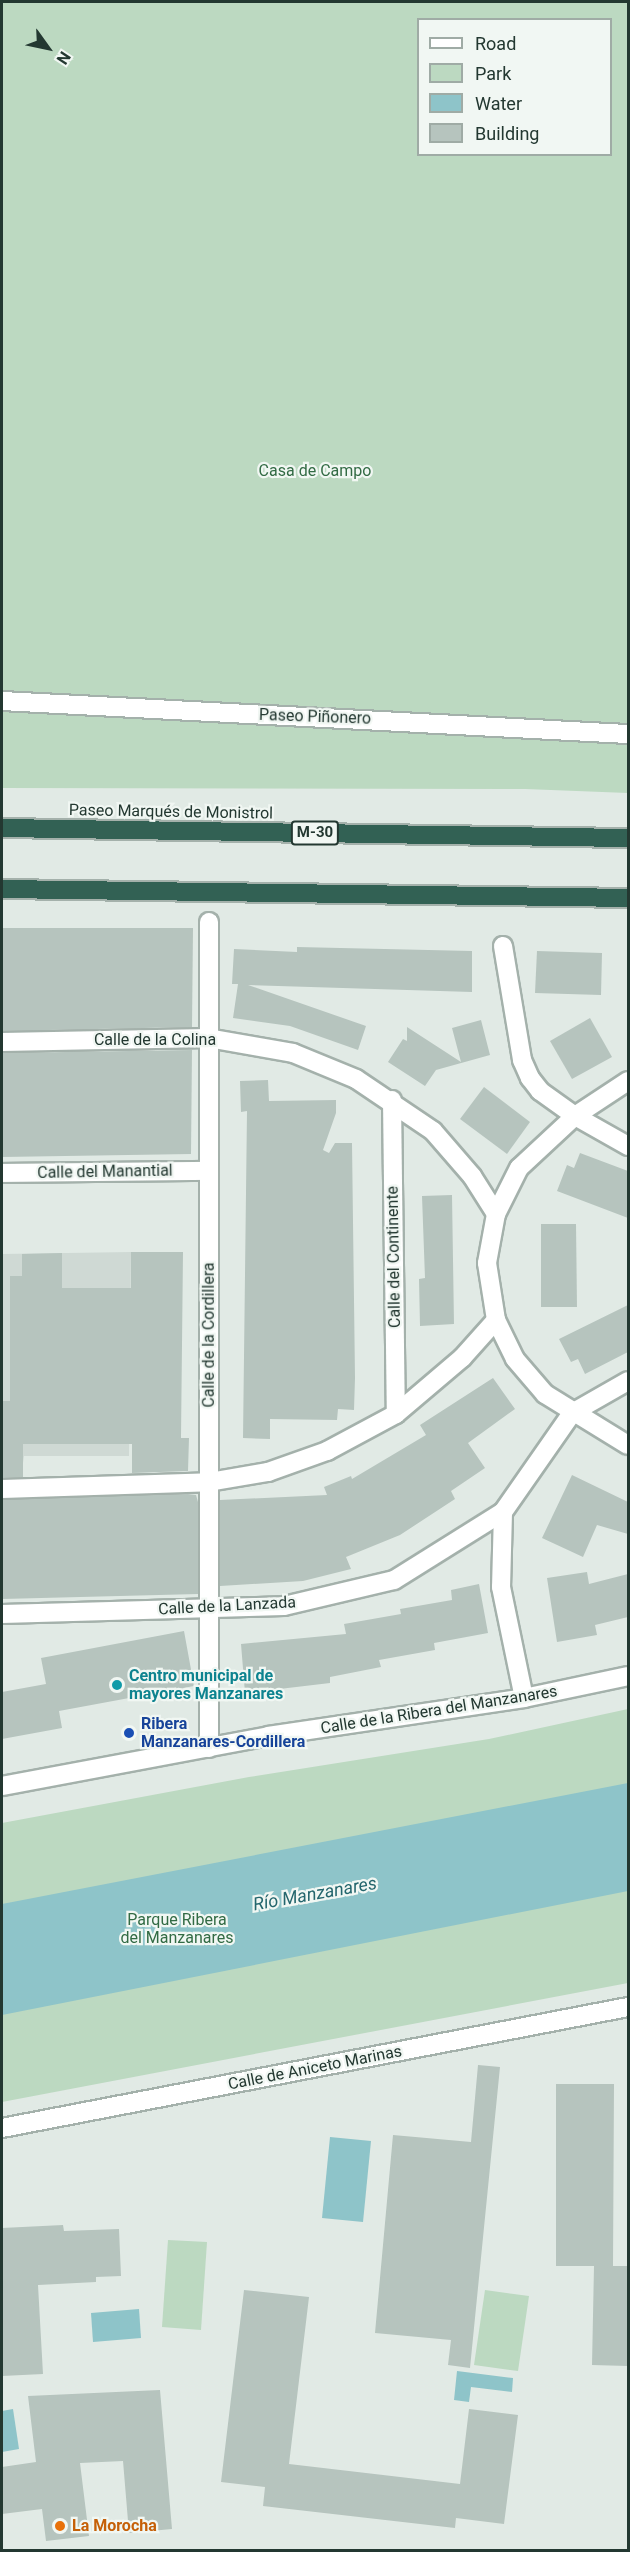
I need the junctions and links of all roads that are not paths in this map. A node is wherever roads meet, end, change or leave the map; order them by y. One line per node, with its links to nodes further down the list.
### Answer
1 (2, 701): 2 (street, Paseo Piñonero)
2 (628, 734)
3 (2, 828): 4 (highway, Paseo Marqués de Monistrol / M-30)
4 (628, 838)
5 (2, 889): 6 (highway)
6 (628, 898)
7 (209, 922): 9 (street, Calle de la Cordillera)
8 (503, 946): 13 (street)
9 (208, 1038): 10 (street, Calle de la Colina); 12 (street, Calle de la Colina); 15 (street, Calle de la Cordillera)
10 (2, 1042)
11 (628, 1082): 13 (street)
12 (392, 1100): 17 (street, Calle de la Colina); 21 (street, Calle del Continente)
13 (575, 1116): 14 (street); 17 (street)
14 (628, 1146)
15 (208, 1171): 16 (street, Calle del Manantial); 23 (street, Calle de la Cordillera)
16 (2, 1173)
17 (496, 1214): 18 (street)
18 (496, 1320): 20 (street); 21 (street)
19 (628, 1381): 20 (street, Calle de la Lanzada)
20 (572, 1413): 22 (street); 25 (street, Calle de la Lanzada)
21 (396, 1414): 23 (street)
22 (628, 1445)
23 (209, 1482): 24 (street); 26 (street, Calle de la Cordillera)
24 (2, 1489)
25 (503, 1512): 26 (street, Calle de la Lanzada); 29 (street)
26 (209, 1609): 27 (street, Calle de la Lanzada); 30 (street, Calle de la Cordillera)
27 (2, 1614)
28 (628, 1676): 29 (street, Calle de la Ribera del Manzanares)
29 (524, 1698): 30 (street, Calle de la Ribera del Manzanares)
30 (209, 1748): 31 (street, Calle de la Ribera del Manzanares)
31 (2, 1786)
32 (628, 2007): 33 (street, Calle de Aniceto Marinas)
33 (2, 2128)

